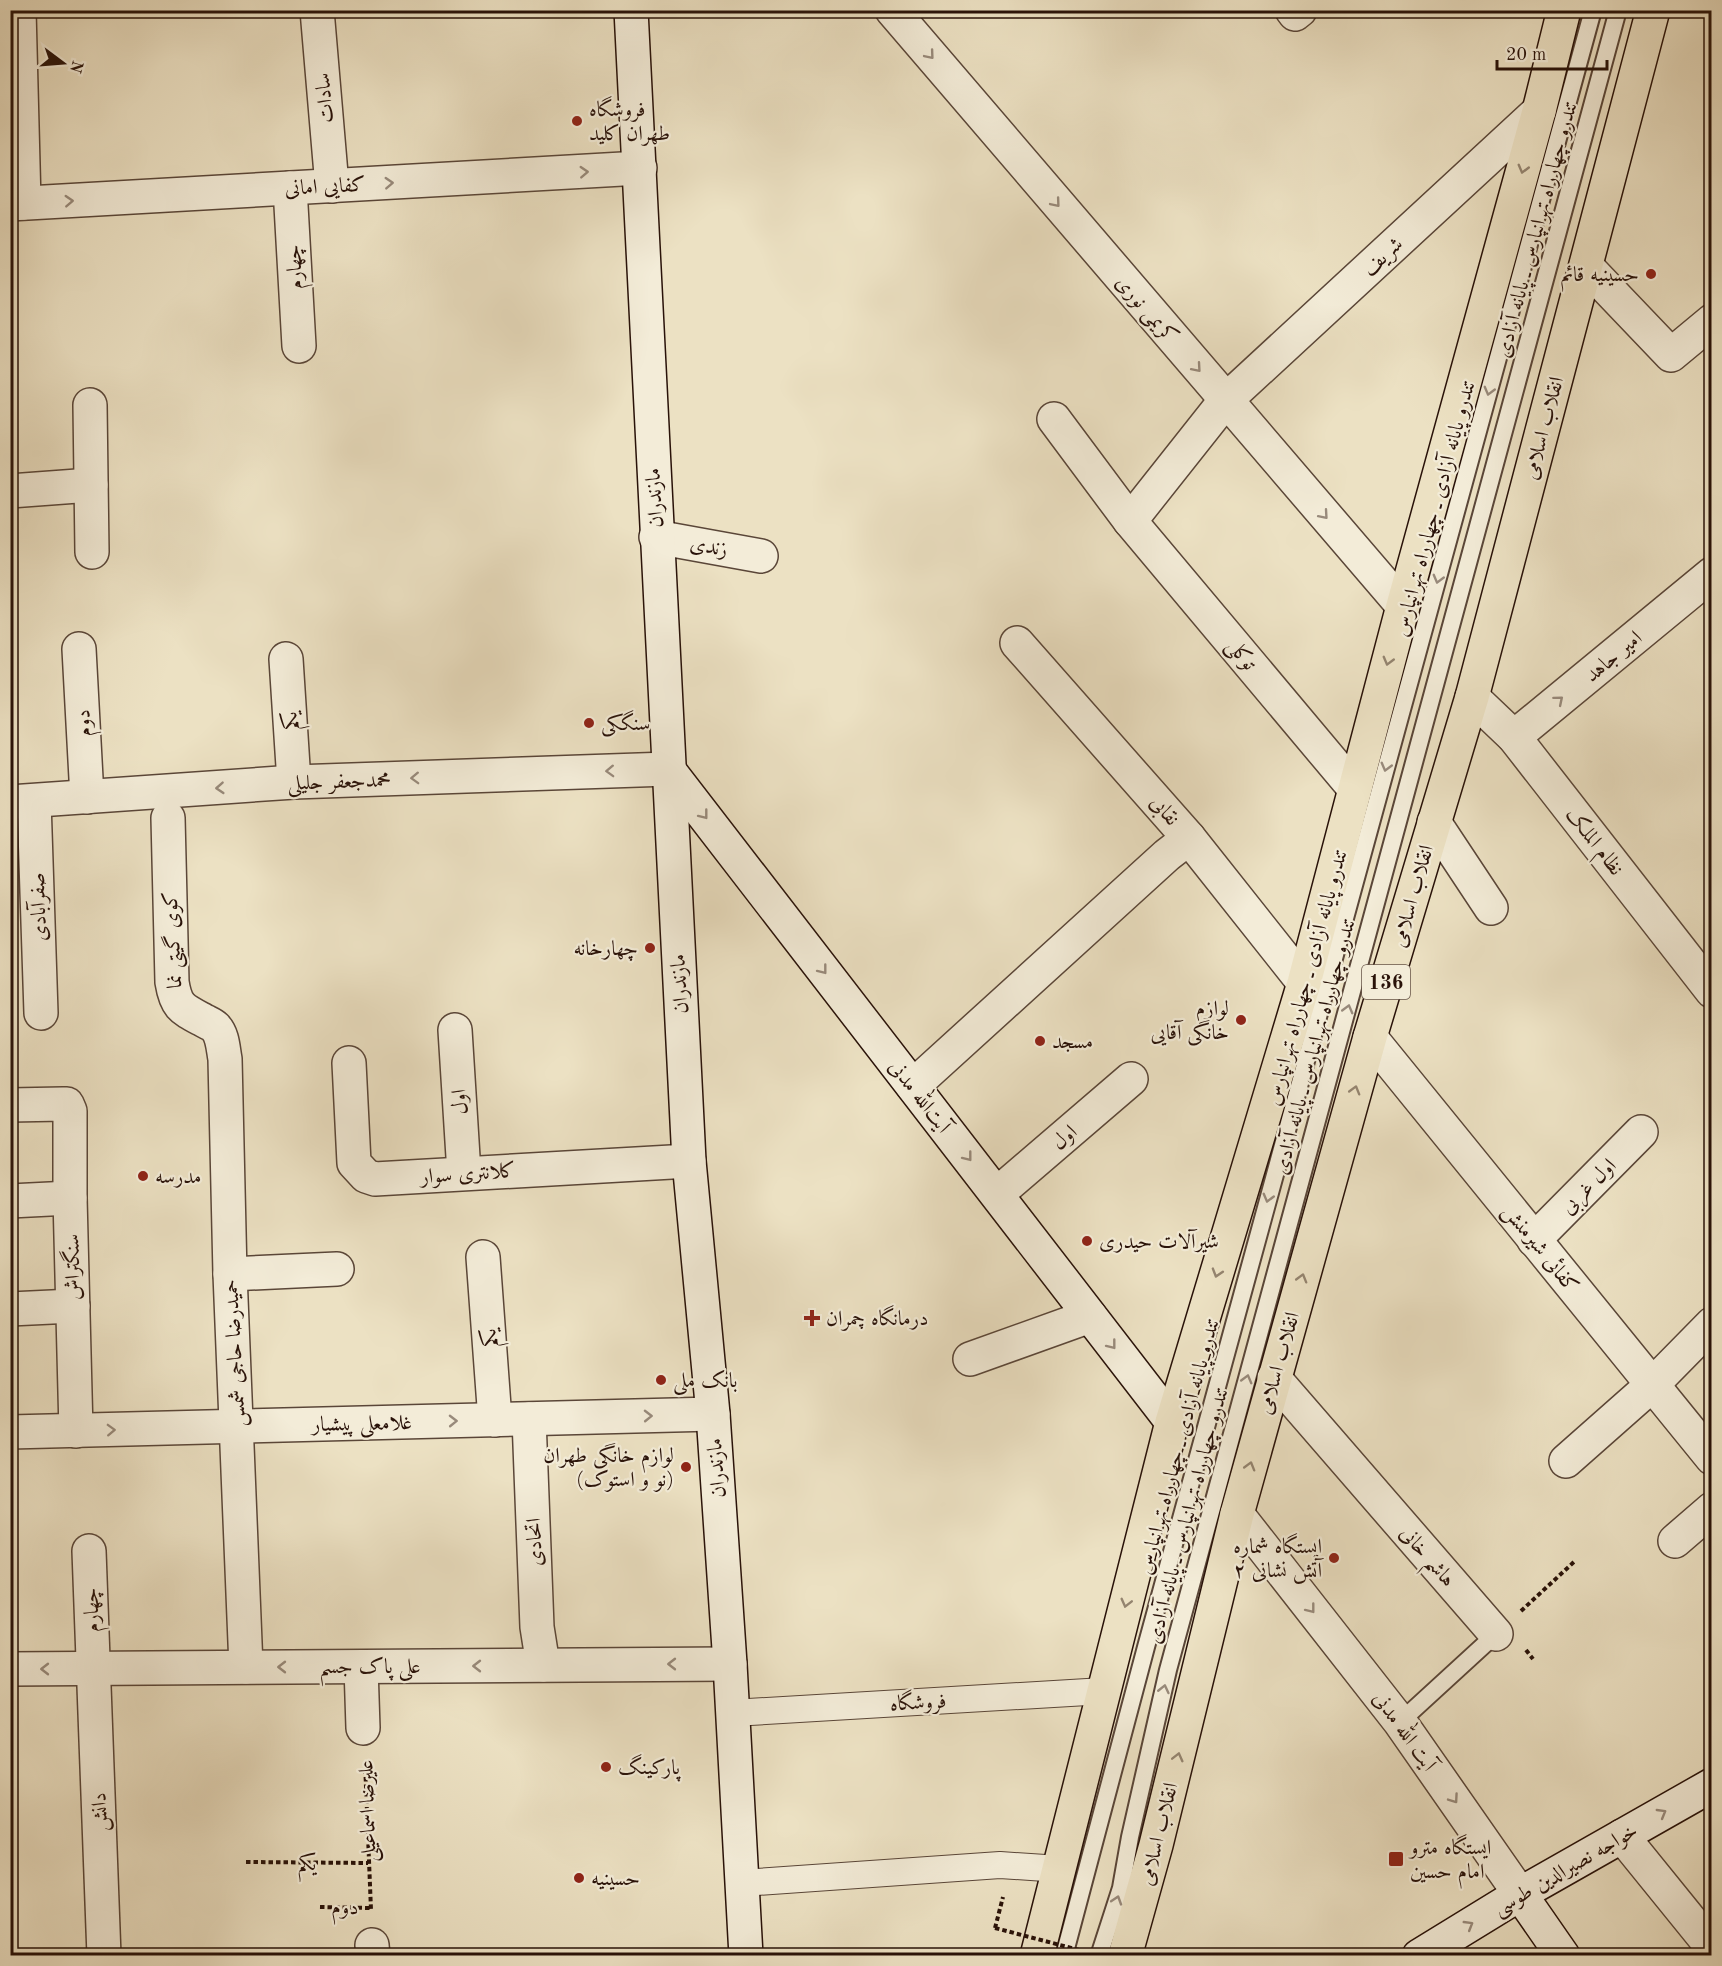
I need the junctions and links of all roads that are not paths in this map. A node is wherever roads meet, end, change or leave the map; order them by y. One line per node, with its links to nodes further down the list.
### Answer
1 (19, 10): 15 (street)
2 (317, 10): 13 (street, سادات)
3 (631, 10): 12 (street, مازندران)
4 (892, 10): 19 (street, کریمی نوری, one-way to 19)
5 (1292, 10): 6 (street)
6 (1300, 10)
7 (1564, 10): 11 (main road)
8 (1593, 10): 104 (lane, تندرو پایانه آزادی ـ چهارراه تهرانپارس, one-way to 104)
9 (1618, 10): 105 (lane, تندرو چهارراه تهرانپارس ـ پایانه آزادی, one-way to 9)
10 (1653, 10): 16 (main road, انقلاب اسلامی / 136)
11 (1539, 111): 19 (street, شریف); 29 (main road, one-way to 29)
12 (640, 168): 13 (street, کفایی امانی, one-way to 12); 25 (street, مازندران)
13 (332, 186): 14 (street, کفایی امانی)
14 (290, 188): 15 (street, کفایی امانی, one-way to 14); 18 (street, چهارم)
15 (17, 204)
16 (1586, 266): 17 (street); 33 (main road, انقلاب اسلامی / 136)
17 (1712, 321)
18 (299, 346)
19 (1225, 401): 24 (street); 29 (street, کریمی نوری, one-way to 29)
20 (90, 405): 22 (street)
21 (1054, 419): 24 (street, توکلی)
22 (91, 485): 23 (street); 26 (street)
23 (10, 491)
24 (1130, 521): 37 (street, توکلی)
25 (656, 537): 27 (street, زندی); 35 (street, مازندران)
26 (92, 552)
27 (761, 556)
28 (1712, 574): 34 (street, امیر جاهد, one-way to 28)
29 (1403, 606): 37 (main road, one-way to 37)
30 (1017, 643): 42 (street, نقابی)
31 (79, 649): 38 (street, دوم)
32 (286, 659): 36 (street, یکم)
33 (1472, 697): 34 (street, نظام الملک); 41 (main road, انقلاب اسلامی / 136)
34 (1514, 737): 45 (street, نظام الملک)
35 (668, 769): 36 (street, محمدجعفر جلیلی, one-way to 36); 52 (street, آیت‌الله مدنی, one-way to 52); 55 (street, مازندران)
36 (294, 782): 38 (street, محمدجعفر جلیلی, one-way to 38)
37 (1354, 788): 44 (main road)
38 (87, 797): 39 (street, محمدجعفر جلیلی)
39 (22, 801): 46 (street, صفرآبادی)
40 (168, 818): 49 (street, کوی گیتی نما)
41 (1434, 822): 43 (street); 48 (main road, انقلاب اسلامی / 136)
42 (1189, 838): 44 (street, نقابی); 52 (street)
43 (1491, 908)
44 (1304, 983): 74 (main road, one-way to 74)
45 (1712, 991)
46 (41, 1013)
47 (455, 1030): 56 (street, اول)
48 (1370, 1037): 60 (street, کفائی شیرمنش); 69 (main road, انقلاب اسلامی / 136, one-way to 48)
49 (221, 1038): 63 (street, حمیدرضا حاجی شمس)
50 (348, 1063): 56 (street, کلانتری سوار)
51 (1131, 1079): 57 (street, اول)
52 (913, 1086): 57 (street, آیت‌الله مدنی, one-way to 57)
53 (10, 1104): 58 (street, سنگتراش)
54 (1641, 1132): 60 (street, اول غربی)
55 (689, 1161): 56 (street, کلانتری سوار); 71 (street, مازندران)
56 (464, 1173)
57 (997, 1194): 66 (street, آیت‌الله مدنی)
58 (70, 1198): 59 (street); 64 (street, سنگتراش)
59 (10, 1201)
60 (1534, 1240): 70 (street, کفائی شیرمنش)
61 (483, 1257): 73 (street, یکم)
62 (337, 1269): 63 (street)
63 (230, 1274): 75 (street, حمیدرضا حاجی شمس)
64 (73, 1306): 65 (street); 76 (street, سنگتراش)
65 (10, 1309)
66 (1090, 1316): 68 (street); 74 (street, آیت‌الله مدنی, one-way to 74)
67 (1712, 1324): 70 (street)
68 (970, 1359)
69 (1274, 1378): 81 (main road, انقلاب اسلامی / 136, one-way to 69); 84 (street, هاشم خانی)
70 (1652, 1385): 78 (street, کفائی شیرمنش); 79 (street)
71 (713, 1414): 72 (street, غلامعلی پیشیار, one-way to 71); 85 (street, مازندران)
72 (529, 1419): 73 (street, غلامعلی پیشیار); 86 (street, اتحادی)
73 (495, 1420): 75 (street, غلامعلی پیشیار, one-way to 73)
74 (1172, 1422): 91 (main road, one-way to 91)
75 (237, 1426): 76 (street, غلامعلی پیشیار, one-way to 75); 88 (street, حمیدرضا حاجی شمس)
76 (76, 1431): 77 (street, غلامعلی پیشیار)
77 (10, 1432)
78 (1712, 1458)
79 (1566, 1461)
80 (1712, 1509): 82 (street)
81 (1237, 1514): 93 (street, آیت الله مدنی, one-way to 93); 106 (main road, انقلاب اسلامی / 136, one-way to 81)
82 (1675, 1541)
83 (89, 1551): 89 (street, چهارم)
84 (1496, 1634): 93 (lane)
85 (730, 1664): 86 (street, علی پاک جسم, one-way to 86); 92 (street, مازندران)
86 (543, 1665): 87 (street, علی پاک جسم, one-way to 87)
87 (361, 1666): 88 (street, علی پاک جسم, one-way to 88); 94 (street)
88 (246, 1667): 89 (street, علی پاک جسم)
89 (93, 1668): 90 (street, علی پاک جسم, one-way to 90); 101 (street, دانش)
90 (10, 1669)
91 (1104, 1691): 92 (street, فروشگاه); 97 (main road)
92 (732, 1713): 98 (street, مازندران)
93 (1400, 1722): 99 (street, آیت الله مدنی, one-way to 99)
94 (363, 1728)
95 (1712, 1785): 96 (street, خواجه نصیرالدین طوسی, one-way to 95)
96 (1622, 1836): 99 (street, خواجه نصیرالدین طوسی); 100 (street)
97 (1060, 1869): 98 (street); 103 (main road)
98 (742, 1882): 102 (street, مازندران)
99 (1520, 1894): 107 (street, خواجه نصیرالدین طوسی, one-way to 99); 108 (street, آیت الله مدنی)
100 (1712, 1947)
101 (104, 1956)
102 (746, 1956)
103 (1037, 1956)
104 (1064, 1956)
105 (1100, 1956)
106 (1125, 1956)
107 (1419, 1956)
108 (1563, 1956)

